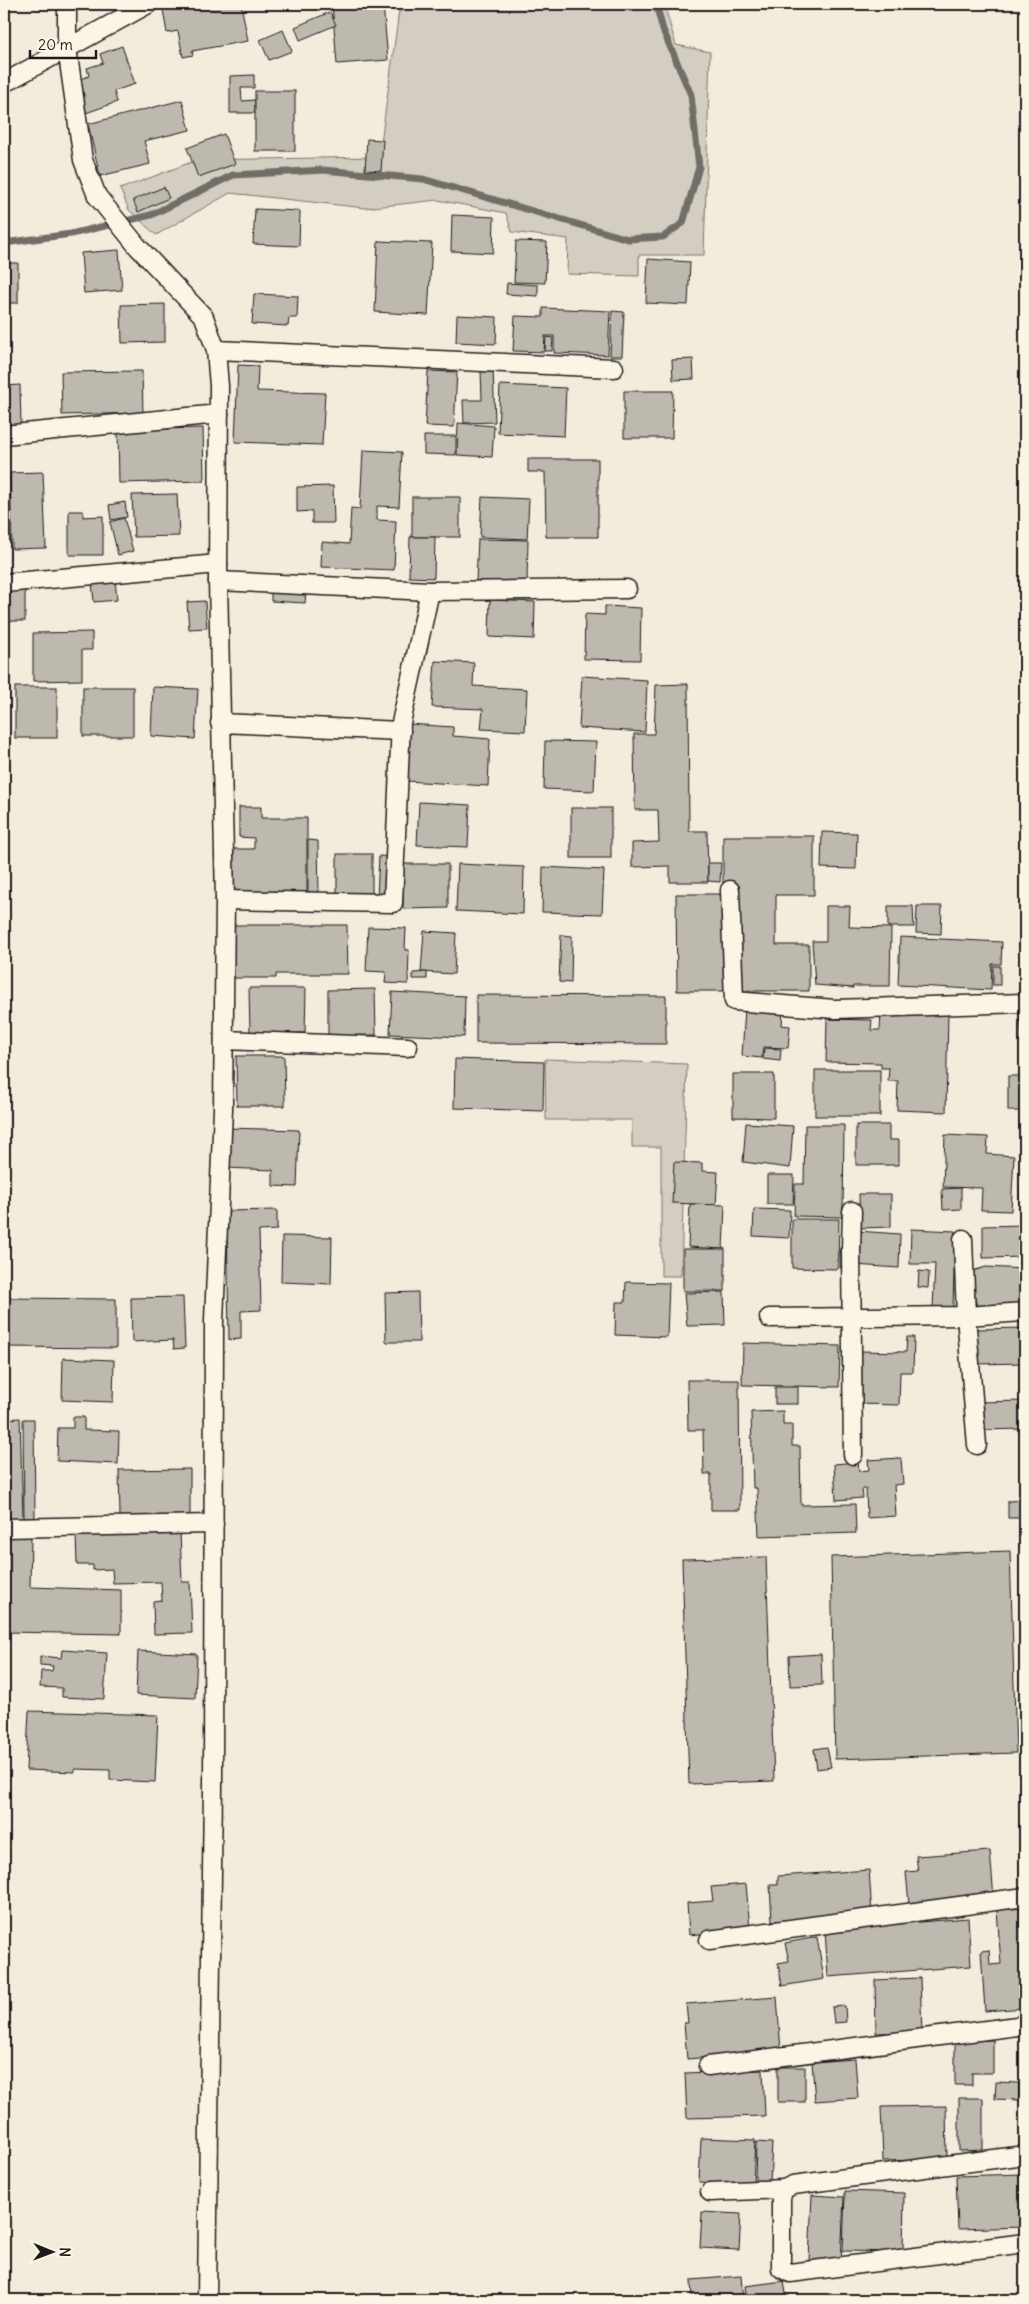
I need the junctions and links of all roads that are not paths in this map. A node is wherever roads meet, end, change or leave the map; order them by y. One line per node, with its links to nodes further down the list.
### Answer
1 (67, 4): 3 (street)
2 (148, 4): 3 (street)
3 (67, 48): 4 (street); 5 (street)
4 (4, 83)
5 (216, 350): 6 (street); 7 (street)
6 (614, 368)
7 (219, 414): 8 (street); 9 (street)
8 (4, 435)
9 (218, 573): 10 (street); 12 (street); 13 (street)
10 (4, 583)
11 (627, 589): 12 (street)
12 (430, 591): 14 (street)
13 (220, 722): 14 (street); 16 (street)
14 (401, 731): 16 (street)
15 (730, 890): 17 (street)
16 (225, 900): 18 (street)
17 (1025, 1003)
18 (224, 1040): 19 (street); 28 (street)
19 (408, 1047)
20 (852, 1211): 25 (street)
21 (963, 1239): 23 (street)
22 (1025, 1312): 23 (street)
23 (966, 1316): 25 (street); 26 (street)
24 (769, 1318): 25 (street)
25 (852, 1318): 27 (street)
26 (977, 1445)
27 (853, 1455)
28 (214, 1524): 29 (street); 38 (street)
29 (4, 1528)
30 (1025, 1898): 31 (street)
31 (709, 1940)
32 (1025, 2025): 33 (street)
33 (708, 2066)
34 (1025, 2155): 35 (street)
35 (784, 2189): 36 (street); 37 (street)
36 (710, 2192)
37 (1025, 2243)
38 (207, 2300)

